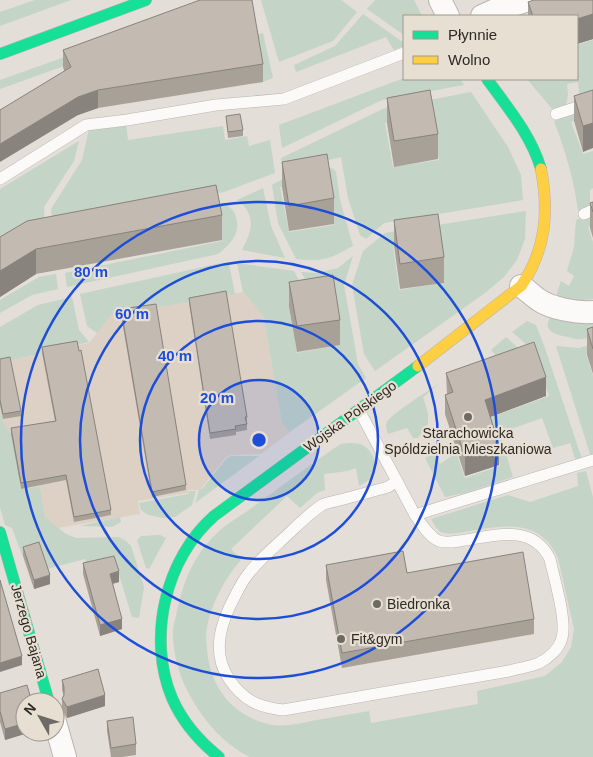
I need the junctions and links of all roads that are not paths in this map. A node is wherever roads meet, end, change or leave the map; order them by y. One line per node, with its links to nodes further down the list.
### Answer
1 (146, 0): 7 (street)
2 (440, 0): 4 (street)
3 (529, 0): 5 (street)
4 (448, 15)
5 (484, 15)
6 (403, 53): 11 (lane)
7 (0, 54)
8 (488, 80): 12 (street, Wojska Polskiego)
9 (593, 102): 10 (lane)
10 (556, 114)
11 (0, 179)
12 (521, 286): 13 (street); 14 (street, Wojska Polskiego)
13 (593, 312)
14 (359, 410): 16 (lane); 22 (street, Wojska Polskiego)
15 (593, 460): 17 (lane)
16 (397, 481): 17 (lane); 17 (lane)
17 (415, 515)
18 (0, 532): 19 (street, Jerzego Bajana)
19 (46, 692)
20 (61, 742): 21 (street)
21 (65, 757)
22 (219, 757)

